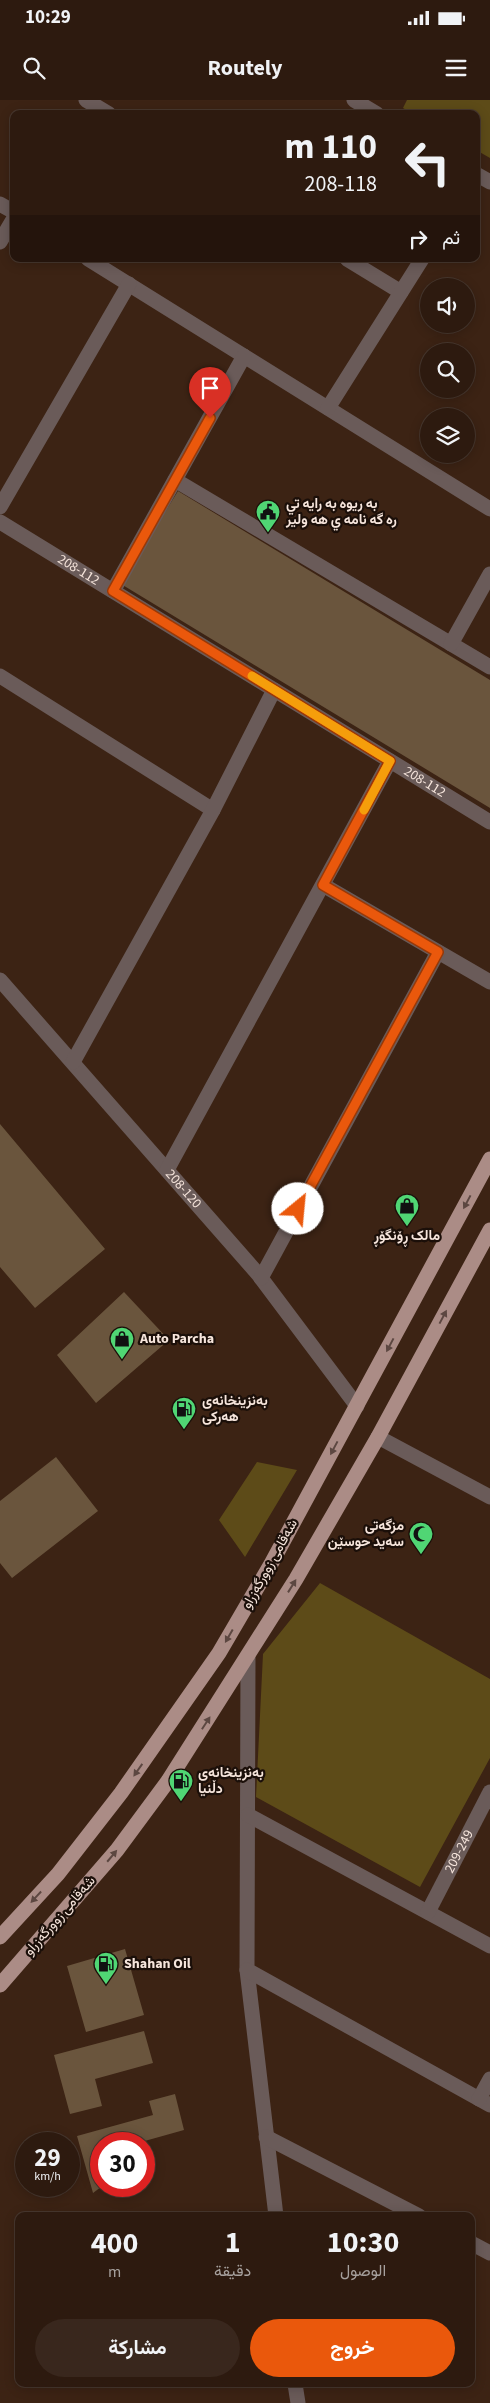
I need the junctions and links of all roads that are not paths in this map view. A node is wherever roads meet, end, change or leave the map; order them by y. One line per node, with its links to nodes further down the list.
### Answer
1 (86, 100): 4 (street)
2 (354, 100): 3 (street)
3 (378, 109)
4 (102, 110)
5 (10, 225): 6 (street)
6 (0, 242)
7 (93, 262): 10 (street)
8 (352, 262): 11 (street)
9 (420, 262): 11 (street)
10 (130, 284): 12 (street); 15 (street)
11 (401, 292): 13 (street)
12 (244, 356): 13 (street); 14 (street)
13 (328, 408): 16 (street)
14 (175, 480): 19 (street); 20 (street)
15 (0, 507)
16 (490, 509)
17 (0, 522): 19 (street, 208-112)
18 (490, 574): 20 (street)
19 (113, 591): 23 (street, 208-112)
20 (451, 644): 21 (street)
21 (490, 667)
22 (0, 676): 25 (street)
23 (274, 690): 24 (street, 208-112); 25 (street)
24 (390, 761): 26 (street, 208-112); 27 (street)
25 (213, 810): 31 (street)
26 (490, 822)
27 (323, 885): 28 (street); 33 (street)
28 (438, 952): 30 (street); 35 (street)
29 (0, 980): 31 (street, 208-120)
30 (490, 982)
31 (73, 1062): 33 (street, 208-120)
32 (490, 1159): 36 (main road, شەقامی زوورگەزراو, one-way to 36)
33 (167, 1170): 35 (street, 208-120)
34 (490, 1230): 37 (main road, شەقامی زوورگەزراو, one-way to 34)
35 (261, 1278): 36 (street, 208-120)
36 (357, 1406): 43 (main road, شەقامی زوورگەزراو, one-way to 43)
37 (378, 1437): 38 (street); 39 (main road, شەقامی زوورگەزراو, one-way to 37)
38 (490, 1497)
39 (248, 1658): 41 (street); 47 (main road, شەقامی زوورگەزراو, one-way to 39)
40 (490, 1792): 42 (street, 209-249)
41 (248, 1815): 42 (street); 46 (street)
42 (428, 1912): 45 (street)
43 (7, 1920): 44 (main road, شەقامی زوورگەزراو)
44 (0, 1937)
45 (490, 1946)
46 (247, 1970): 49 (street); 50 (street)
47 (0, 1985)
48 (490, 2079): 49 (street)
49 (484, 2102)
50 (266, 2137): 51 (street); 52 (street)
51 (275, 2212)
52 (411, 2212)
53 (475, 2245): 54 (street)
54 (490, 2253)
55 (295, 2387): 56 (street)
56 (298, 2403)

